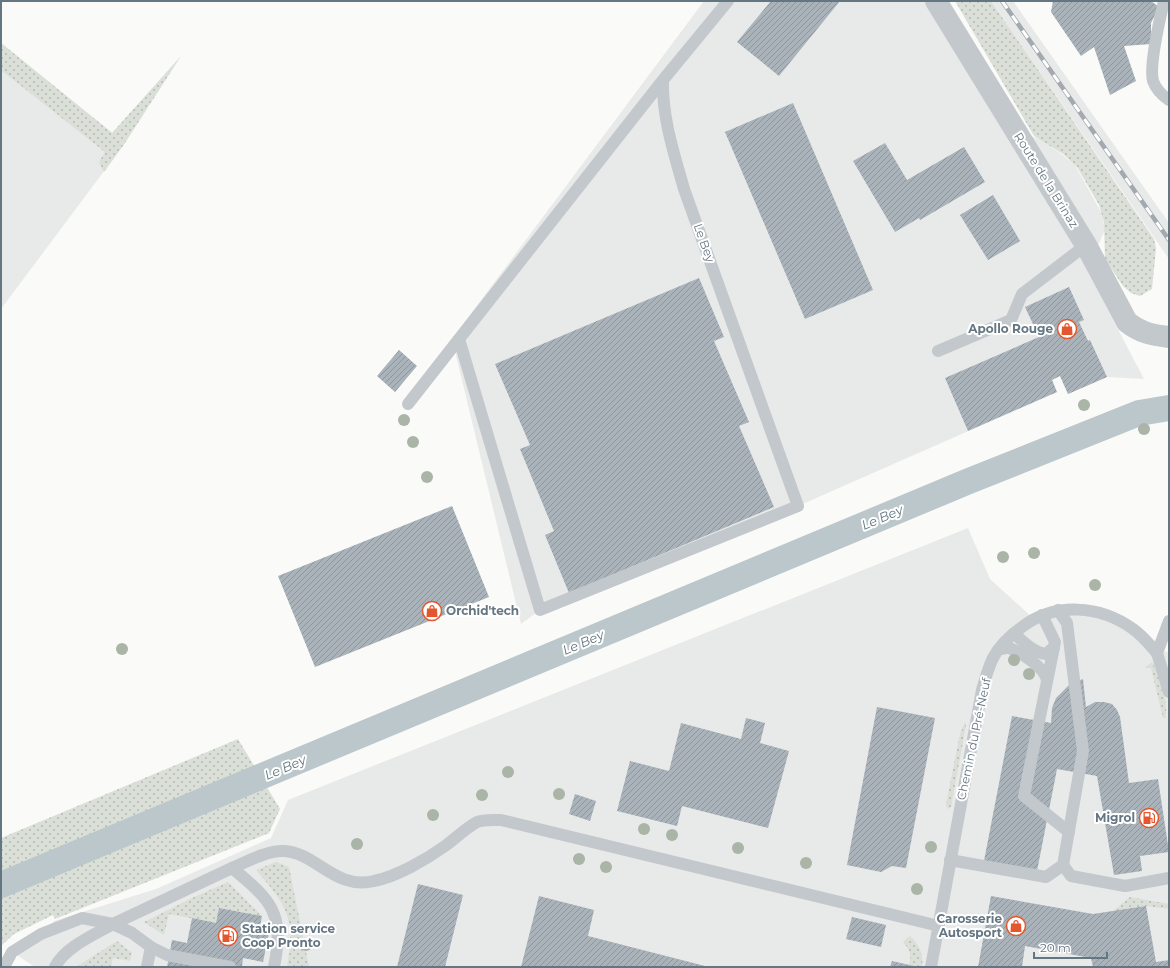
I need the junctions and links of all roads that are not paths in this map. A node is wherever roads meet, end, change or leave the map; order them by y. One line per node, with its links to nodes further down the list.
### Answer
1 (728, 1): 4 (lane)
2 (936, 1): 6 (street, Route de la Brinaz)
3 (1164, 1): 5 (lane)
4 (663, 80): 8 (lane); 8 (lane, Le Bey)
5 (1169, 100)
6 (1086, 245): 7 (street, Route de la Brinaz); 9 (lane)
7 (1169, 337)
8 (459, 339): 10 (lane)
9 (938, 351)
10 (408, 404)
11 (1058, 610): 12 (lane, Chemin du Pré-Neuf); 17 (lane, Chemin du Pré-Neuf); 20 (lane)
12 (1042, 615): 14 (lane, Chemin du Pré-Neuf); 15 (lane)
13 (1169, 621): 17 (lane)
14 (1014, 633): 15 (lane); 16 (lane, Chemin du Pré-Neuf)
15 (1054, 647): 18 (lane)
16 (1000, 649): 18 (lane); 21 (lane, Chemin du Pré-Neuf)
17 (1157, 653): 19 (lane, Chemin du Pré-Neuf)
18 (1047, 679): 20 (lane)
19 (1169, 692)
20 (1069, 832): 22 (lane)
21 (950, 860): 22 (lane); 26 (lane, Chemin du Pré-Neuf)
22 (1063, 865): 24 (lane)
23 (232, 868): 25 (lane); 26 (lane); 32 (lane)
24 (1169, 878)
25 (113, 924): 27 (lane); 28 (lane); 29 (lane)
26 (939, 926): 33 (lane, Chemin du Pré-Neuf)
27 (151, 947): 30 (lane); 31 (lane)
28 (4, 967)
29 (55, 967)
30 (147, 967)
31 (230, 967)
32 (274, 967)
33 (931, 967)

